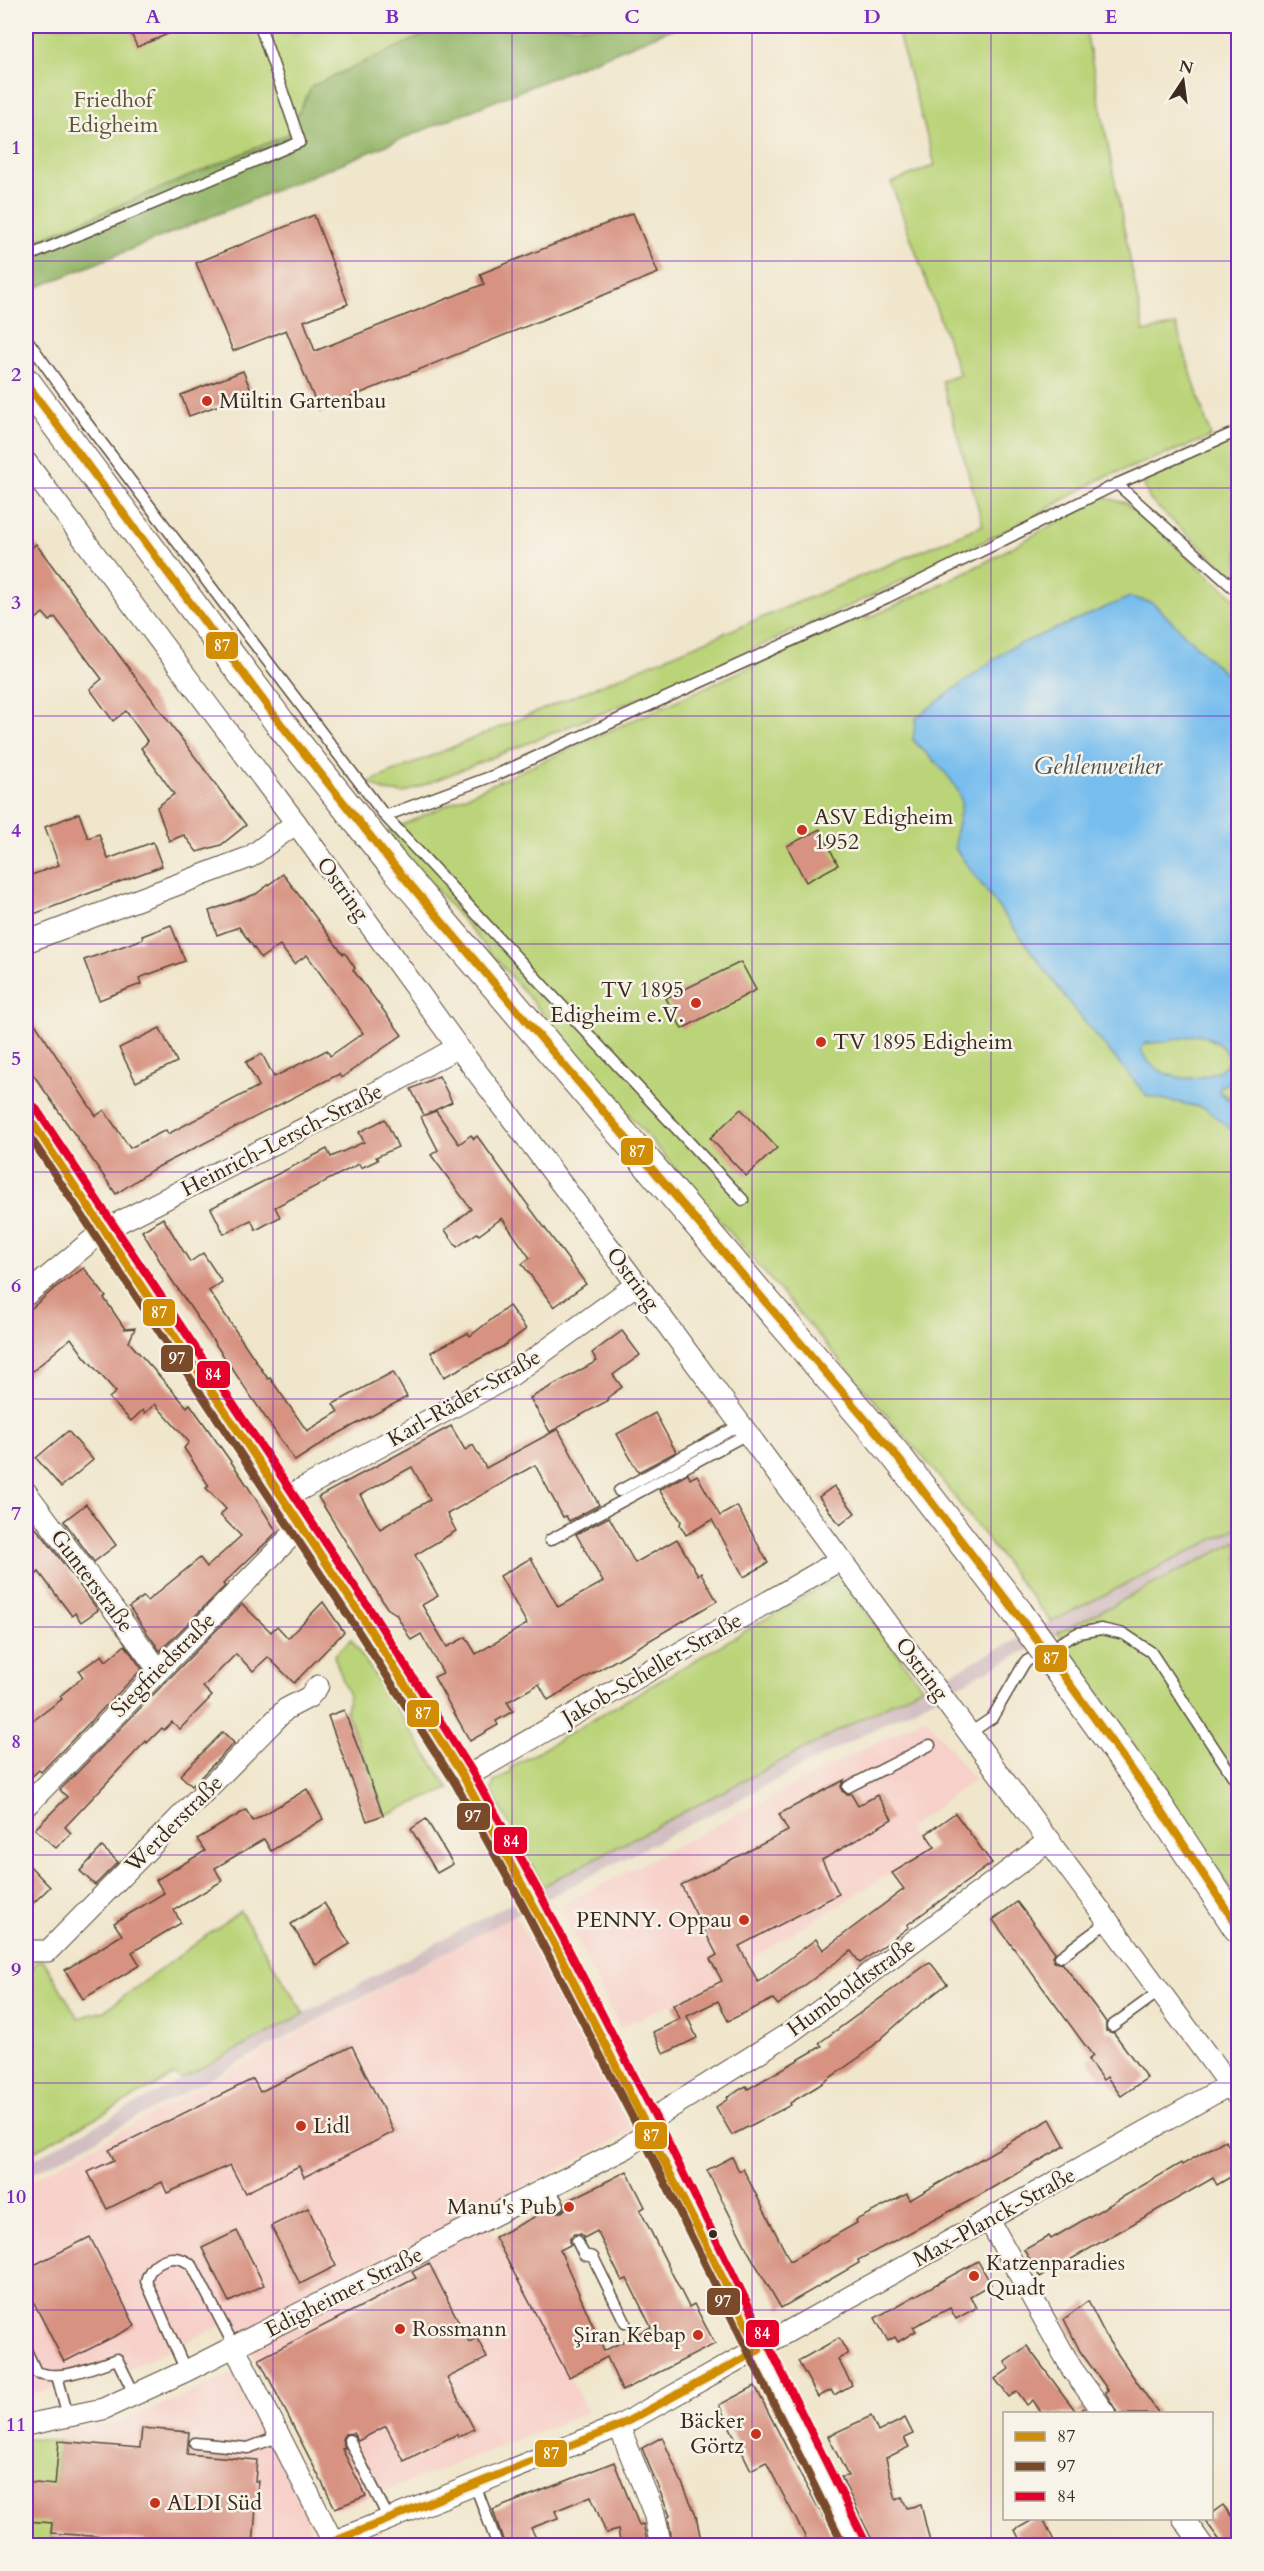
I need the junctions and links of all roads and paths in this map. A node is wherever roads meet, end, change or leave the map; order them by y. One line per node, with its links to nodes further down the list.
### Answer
1 (260, 26): 2 (lane)
2 (26, 257)
3 (26, 338): 9 (lane)
4 (26, 383): 35 (street, bridge)
5 (1239, 432): 7 (lane)
6 (26, 462): 10 (street, Ostring)
7 (1117, 484): 8 (lane); 9 (lane)
8 (1239, 592)
9 (385, 816): 14 (lane)
10 (296, 823): 11 (street); 12 (street, Ostring)
11 (26, 942)
12 (458, 1047): 15 (street, Heinrich-Lersch-Straße); 16 (street, Ostring)
13 (26, 1113): 15 (street)
14 (743, 1200)
15 (104, 1230): 17 (street, Heinrich-Lersch-Straße); 21 (street)
16 (637, 1284): 18 (street, Ostring); 21 (street, Karl-Räder-Straße)
17 (26, 1295)
18 (743, 1429): 19 (lane); 23 (lane); 24 (street, Ostring)
19 (619, 1491)
20 (26, 1492): 25 (street, Gunterstraße)
21 (283, 1499): 22 (street)
22 (301, 1526): 25 (street, Siegfriedstraße); 29 (street)
23 (550, 1540)
24 (840, 1560): 27 (street, Ostring); 29 (street, Jakob-Scheller-Straße)
25 (158, 1669): 32 (street, Siegfriedstraße)
26 (318, 1686): 36 (street, Werderstraße)
27 (970, 1733): 30 (lane); 33 (street, Ostring)
28 (930, 1745): 31 (lane)
29 (464, 1778): 41 (street)
30 (1239, 1784)
31 (848, 1786)
32 (26, 1806)
33 (1050, 1840): 34 (street, Ostring); 41 (street, Humboldtstraße)
34 (1109, 1921): 37 (lane); 38 (street, Ostring)
35 (1239, 1927)
36 (26, 1948)
37 (1060, 1957)
38 (1160, 1991): 39 (lane); 40 (street, Ostring)
39 (1112, 2026)
40 (1234, 2091): 42 (street, Max-Planck-Straße)
41 (649, 2127): 45 (street, Edigheimer Straße); 47 (street)
42 (989, 2220): 47 (street, Max-Planck-Straße); 51 (street)
43 (577, 2241): 44 (lane)
44 (625, 2322)
45 (235, 2348): 48 (street, Edigheimer Straße); 48 (lane); 55 (street)
46 (26, 2350): 49 (lane)
47 (759, 2350): 54 (street, Max-Planck-Straße); 64 (street)
48 (186, 2371): 50 (street, Edigheimer Straße)
49 (57, 2376): 50 (lane); 52 (lane)
50 (135, 2395): 52 (street, Edigheimer Straße)
51 (1104, 2412)
52 (68, 2416): 53 (street, Edigheimer Straße)
53 (26, 2425)
54 (620, 2426): 58 (street, Max-Planck-Straße); 63 (street)
55 (280, 2436): 57 (lane); 61 (street)
56 (349, 2440): 60 (lane)
57 (195, 2443)
58 (475, 2485): 60 (street, Max-Planck-Straße); 62 (lane)
59 (1184, 2520): 65 (street)
60 (378, 2530): 61 (street, Max-Planck-Straße)
61 (333, 2544)
62 (498, 2546)
63 (662, 2546)
64 (856, 2546)
65 (1203, 2546)

